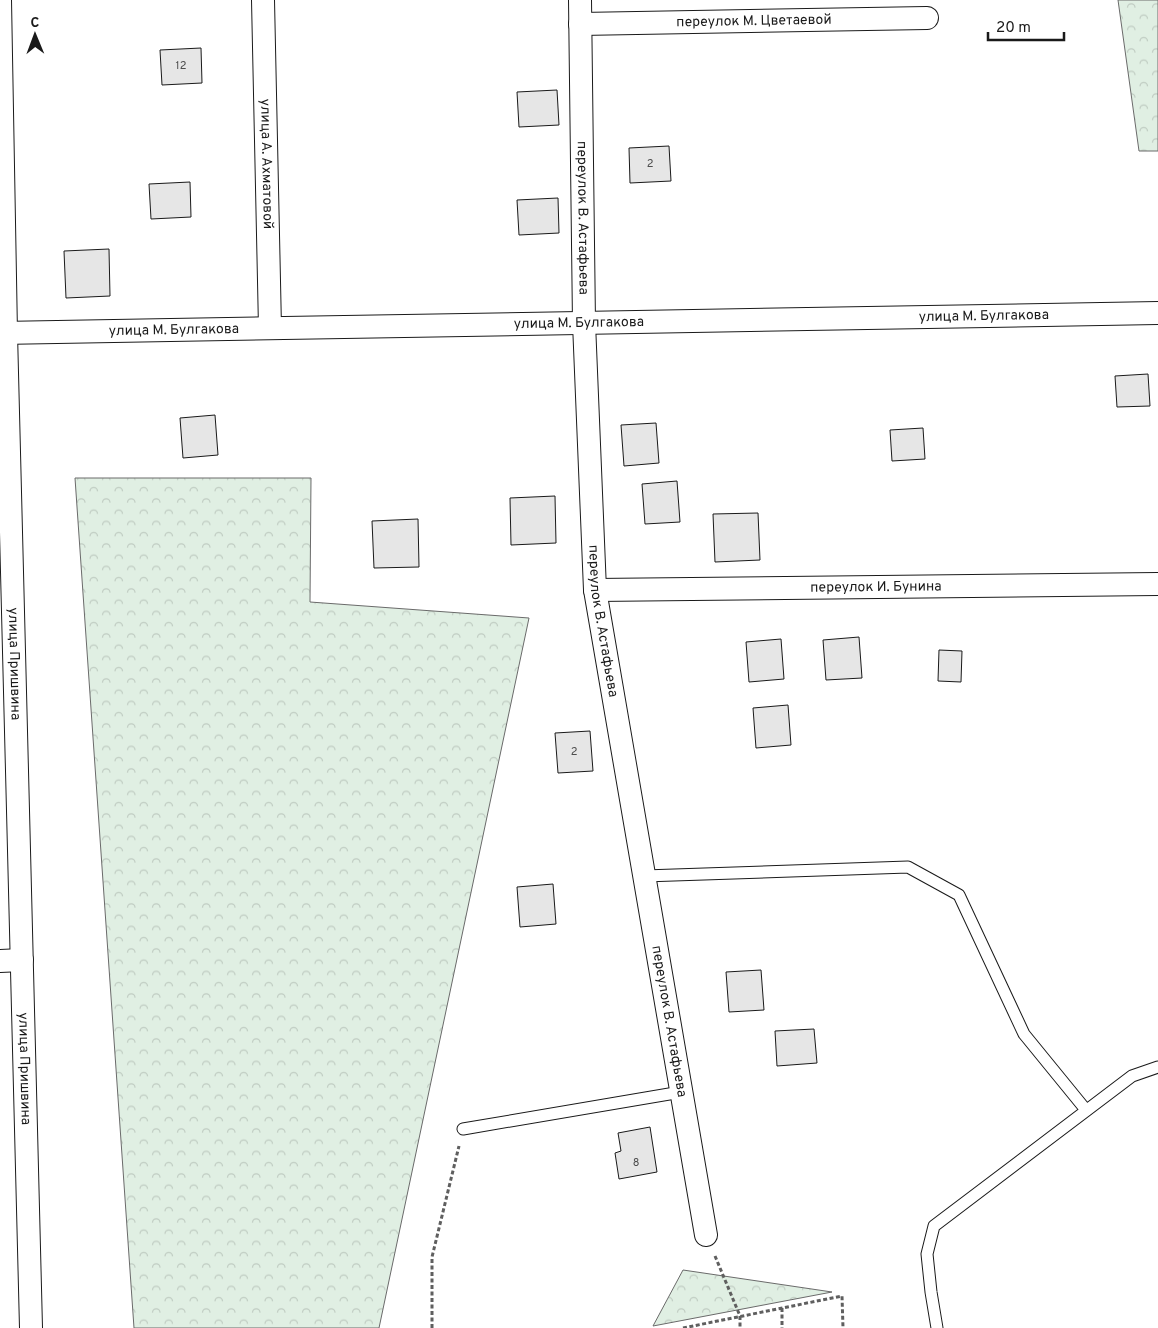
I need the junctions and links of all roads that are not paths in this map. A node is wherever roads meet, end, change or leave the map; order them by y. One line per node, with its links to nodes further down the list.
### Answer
1 (0, 0): 9 (street, улица Пришвина)
2 (264, 0): 8 (street, улица А. Ахматовой)
3 (580, 0): 5 (street, переулок В. Астафьева)
4 (927, 18): 5 (street, переулок М. Цветаевой)
5 (580, 24): 7 (street, переулок В. Астафьева)
6 (1158, 313): 7 (street, улица М. Булгакова)
7 (584, 323): 8 (street, улица М. Булгакова); 11 (street, переулок В. Астафьева)
8 (270, 328): 9 (street, улица М. Булгакова)
9 (3, 333): 13 (street, улица Пришвина)
10 (1158, 584): 11 (street, переулок И. Бунина)
11 (595, 590): 12 (street, переулок В. Астафьева)
12 (644, 876): 16 (street, переулок В. Астафьева); 17 (lane)
13 (22, 960): 14 (street); 20 (street, улица Пришвина)
14 (0, 961)
15 (1158, 1068): 17 (lane)
16 (681, 1092): 18 (lane); 19 (street, переулок В. Астафьева)
17 (1086, 1110): 21 (lane)
18 (463, 1129)
19 (706, 1235)
20 (31, 1328)
21 (937, 1328)

